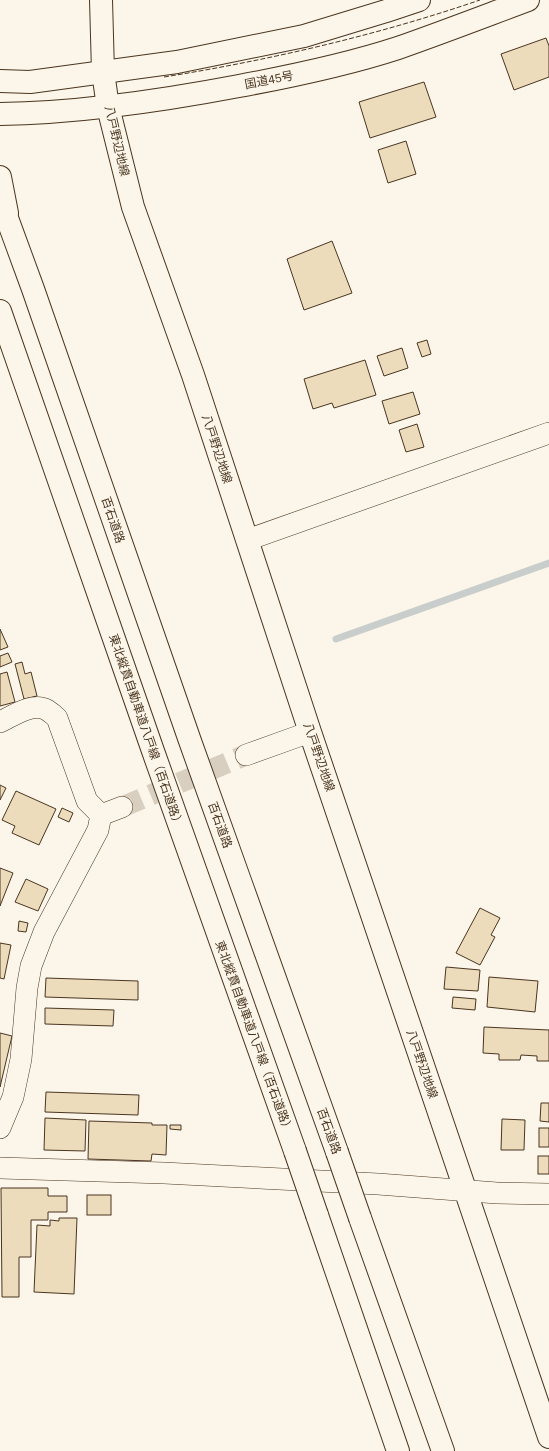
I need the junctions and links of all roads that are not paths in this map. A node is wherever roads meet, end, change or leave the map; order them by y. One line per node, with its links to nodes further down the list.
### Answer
1 (101, 0): 4 (main road, 八戸野辺地線)
2 (420, 0): 4 (main road)
3 (528, 0): 6 (main road, 国道45号)
4 (103, 72): 5 (main road); 6 (main road, 八戸野辺地線)
5 (0, 81)
6 (108, 107): 7 (main road, 国道45号); 13 (main road, 八戸野辺地線)
7 (0, 114)
8 (0, 177): 10 (main road)
9 (0, 199): 10 (main road, 百石道路)
10 (8, 220): 25 (main road, 百石道路, bridge)
11 (3, 319): 24 (main road, 東北縦貫自動車道八戸線（百石道路）, bridge)
12 (549, 433): 13 (street)
13 (247, 540): 15 (main road, 八戸野辺地線)
14 (0, 722): 18 (street)
15 (310, 732): 16 (street); 21 (main road, 八戸野辺地線)
16 (246, 755)
17 (122, 807): 18 (street)
18 (101, 815): 19 (street)
19 (0, 1128)
20 (0, 1168): 21 (street)
21 (465, 1190): 22 (street); 23 (main road, 八戸野辺地線)
22 (549, 1194)
23 (549, 1437)
24 (398, 1451)
25 (443, 1451)

